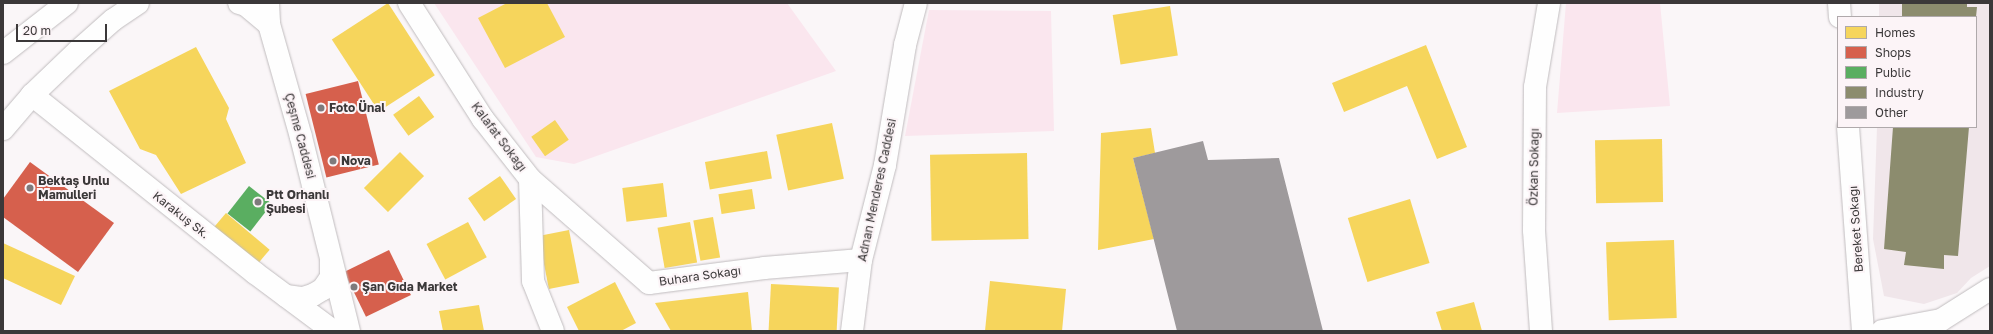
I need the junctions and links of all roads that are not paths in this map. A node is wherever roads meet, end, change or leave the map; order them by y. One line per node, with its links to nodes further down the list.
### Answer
1 (67, 3): 10 (street)
2 (138, 3): 11 (street)
3 (240, 3): 8 (street, Çeşme Caddesi)
4 (409, 3): 14 (street, Kalafat Sokağı)
5 (916, 3): 16 (street, Adnan Menderes Caddesi)
6 (1549, 3): 23 (street, Özkan Sokağı)
7 (1839, 3): 9 (street)
8 (268, 14): 15 (street, Çeşme Caddesi)
9 (1840, 16)
10 (3, 53)
11 (32, 95): 12 (street); 18 (street, Karakuş Sk.)
12 (3, 128)
13 (1848, 128): 24 (street, Bereket Sokağı)
14 (530, 179): 16 (street, Buhara Sokağı); 21 (street, Kalafat Sokağı)
15 (331, 258): 18 (street); 20 (street, Çeşme Caddesi)
16 (861, 260): 22 (street, Adnan Menderes Caddesi)
17 (1990, 289): 25 (street)
18 (286, 296): 19 (street, Karakuş Sk.)
19 (333, 331)
20 (349, 331)
21 (553, 331)
22 (852, 331)
23 (1541, 331)
24 (1864, 331)
25 (1882, 331)

